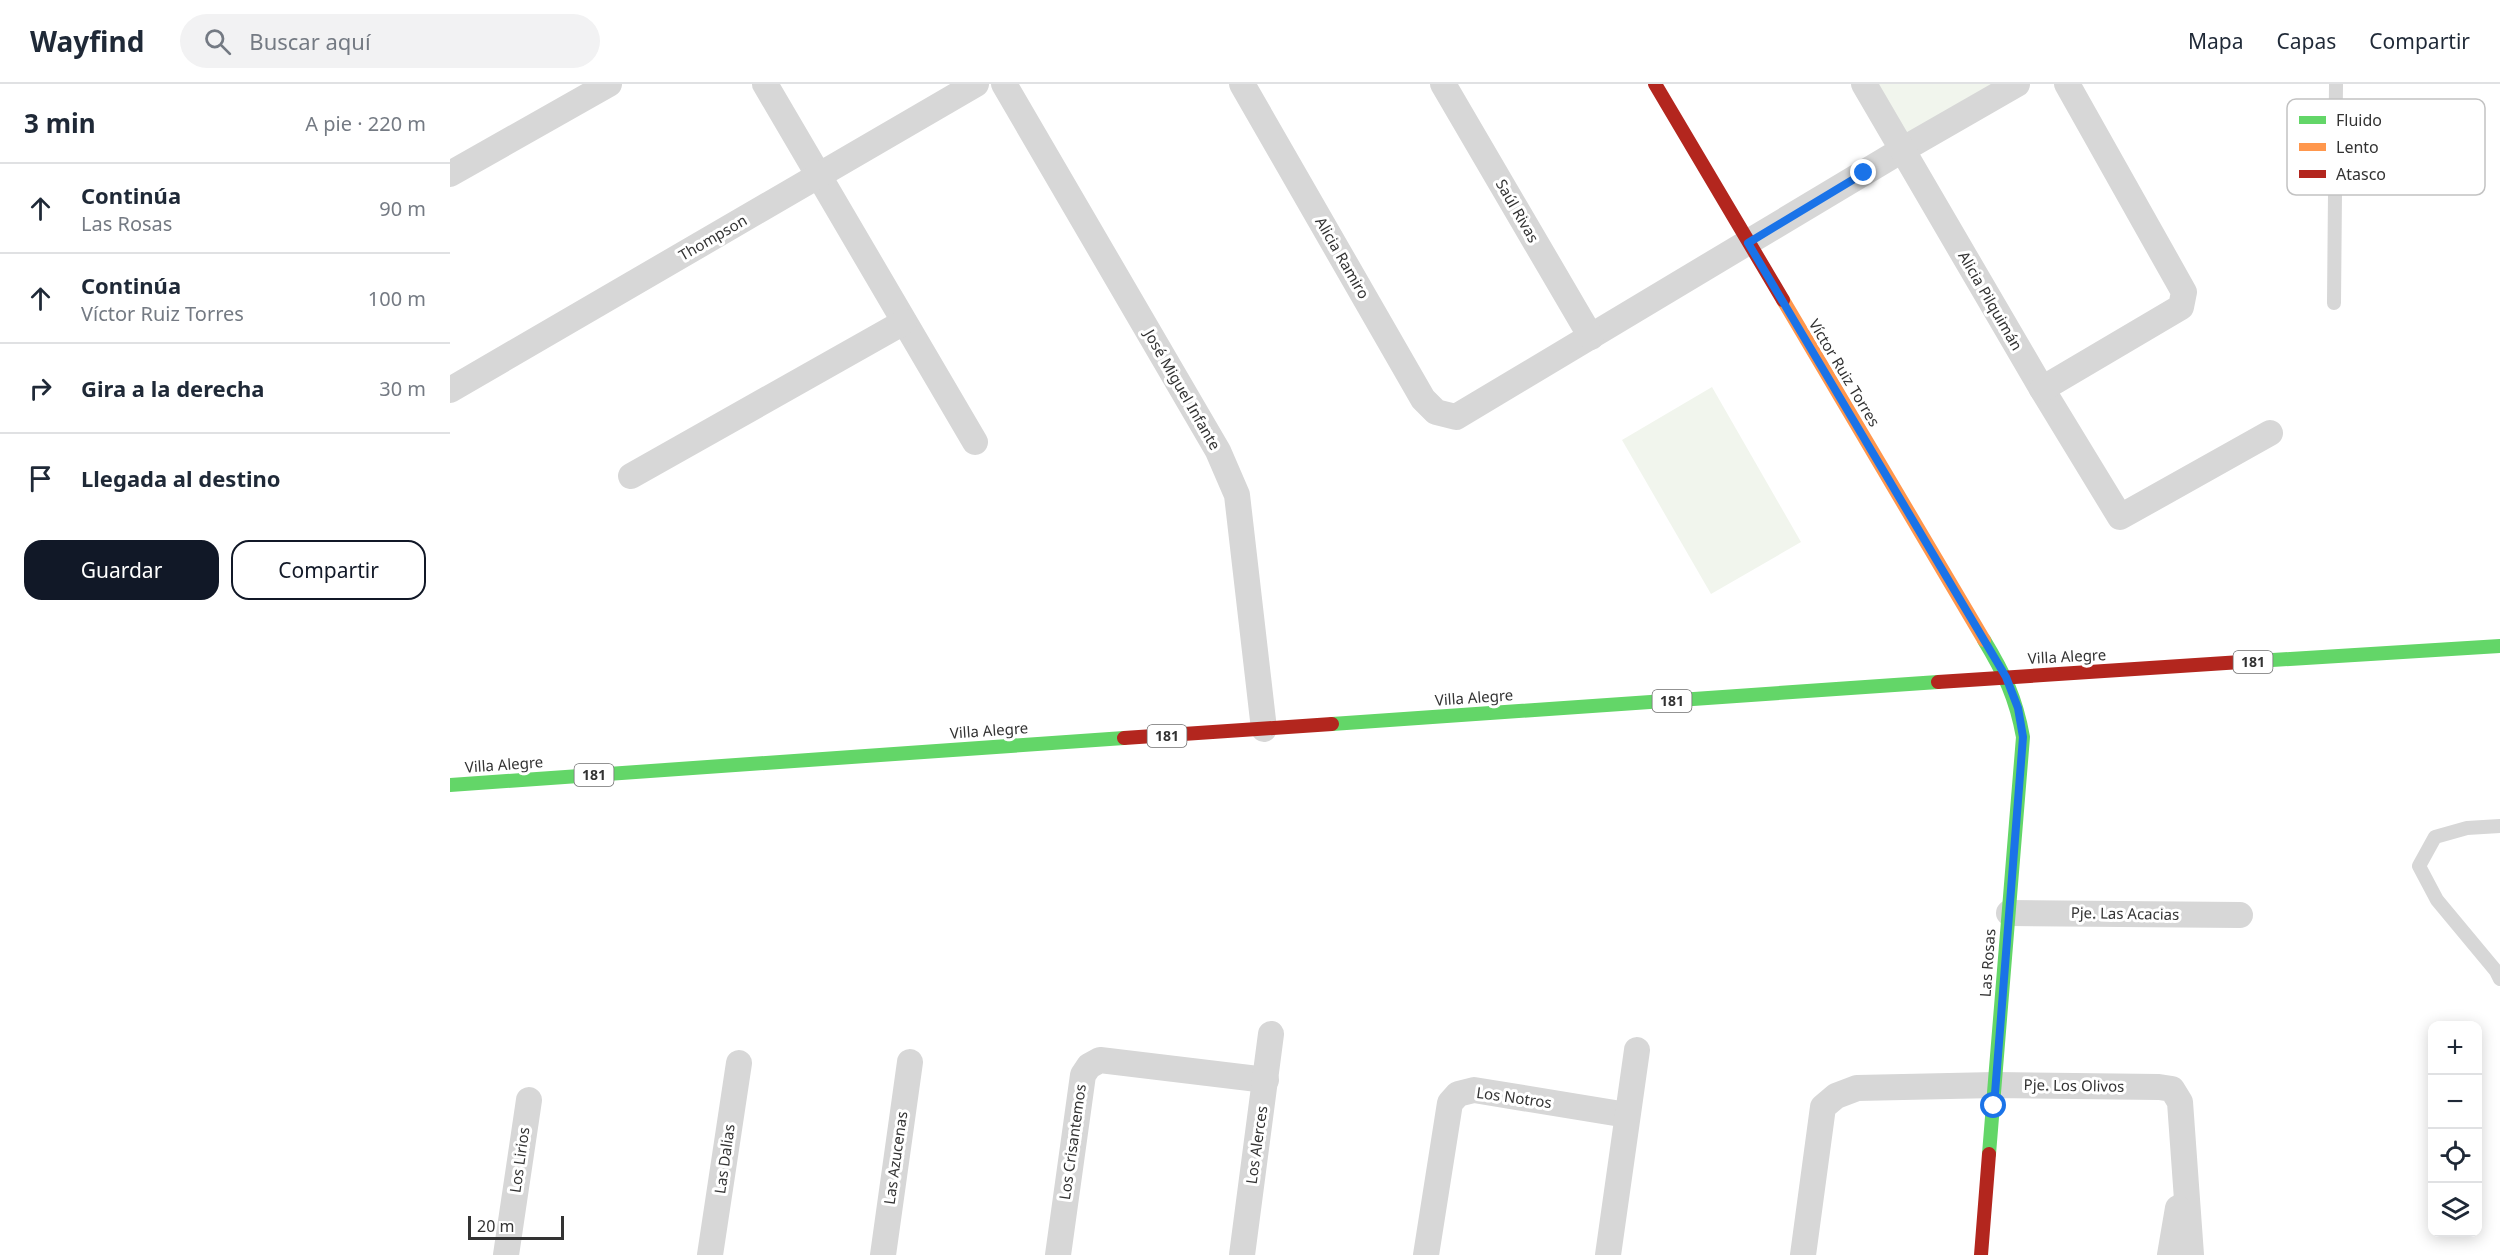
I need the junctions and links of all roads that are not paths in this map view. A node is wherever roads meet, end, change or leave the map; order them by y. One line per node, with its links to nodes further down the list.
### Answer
1 (609, 84): 14 (street)
2 (765, 84): 15 (street)
3 (976, 84): 15 (street, Thompson)
4 (1004, 84): 28 (street, José Miguel Infante)
5 (1242, 84): 20 (street, Alicia Ramiro)
6 (1443, 84): 20 (street, Saúl Rivas)
7 (1655, 84): 17 (main road, Víctor Ruiz Torres)
8 (1864, 84): 13 (street, Alicia Pilquimán)
9 (2017, 84): 13 (street)
10 (2067, 84): 21 (street)
11 (2336, 84): 12 (lane)
12 (2336, 99)
13 (1902, 150): 17 (street); 21 (street, Alicia Pilquimán)
14 (450, 174)
15 (819, 177): 19 (street); 22 (street, Thompson)
16 (2335, 195): 18 (lane)
17 (1748, 243): 20 (street); 27 (main road, Víctor Ruiz Torres)
18 (2334, 303)
19 (904, 322): 24 (street); 25 (street)
20 (1591, 337)
21 (2042, 389): 23 (street, Alicia Pilquimán)
22 (450, 390)
23 (2270, 433)
24 (975, 442)
25 (631, 476)
26 (2500, 646): 27 (main road, Villa Alegre / 181)
27 (2006, 677): 28 (main road, Villa Alegre / 181); 31 (main road, Las Rosas)
28 (1264, 729): 29 (main road, Villa Alegre / 181)
29 (450, 785)
30 (2500, 826): 33 (lane)
31 (2009, 913): 32 (street, Pje. Las Acacias); 39 (main road, Las Rosas)
32 (2240, 915)
33 (2500, 979)
34 (1271, 1034): 38 (street, Los Alerces)
35 (1637, 1050): 41 (street)
36 (910, 1062): 45 (street, Las Azucenas)
37 (739, 1063): 44 (street, Las Dalias)
38 (1266, 1080): 46 (street, Los Crisantemos); 47 (street, Los Alerces)
39 (1995, 1085): 42 (street, Pje. Los Olivos); 50 (street, Pje. Los Olivos); 51 (main road, Las Rosas)
40 (529, 1100): 43 (street, Los Lirios)
41 (1627, 1116): 48 (street, Los Notros); 49 (street)
42 (2185, 1166): 52 (street); 53 (street)
43 (506, 1255)
44 (710, 1255)
45 (883, 1255)
46 (1058, 1255)
47 (1242, 1255)
48 (1426, 1255)
49 (1608, 1255)
50 (1803, 1255)
51 (1981, 1255)
52 (2170, 1255)
53 (2191, 1255)

